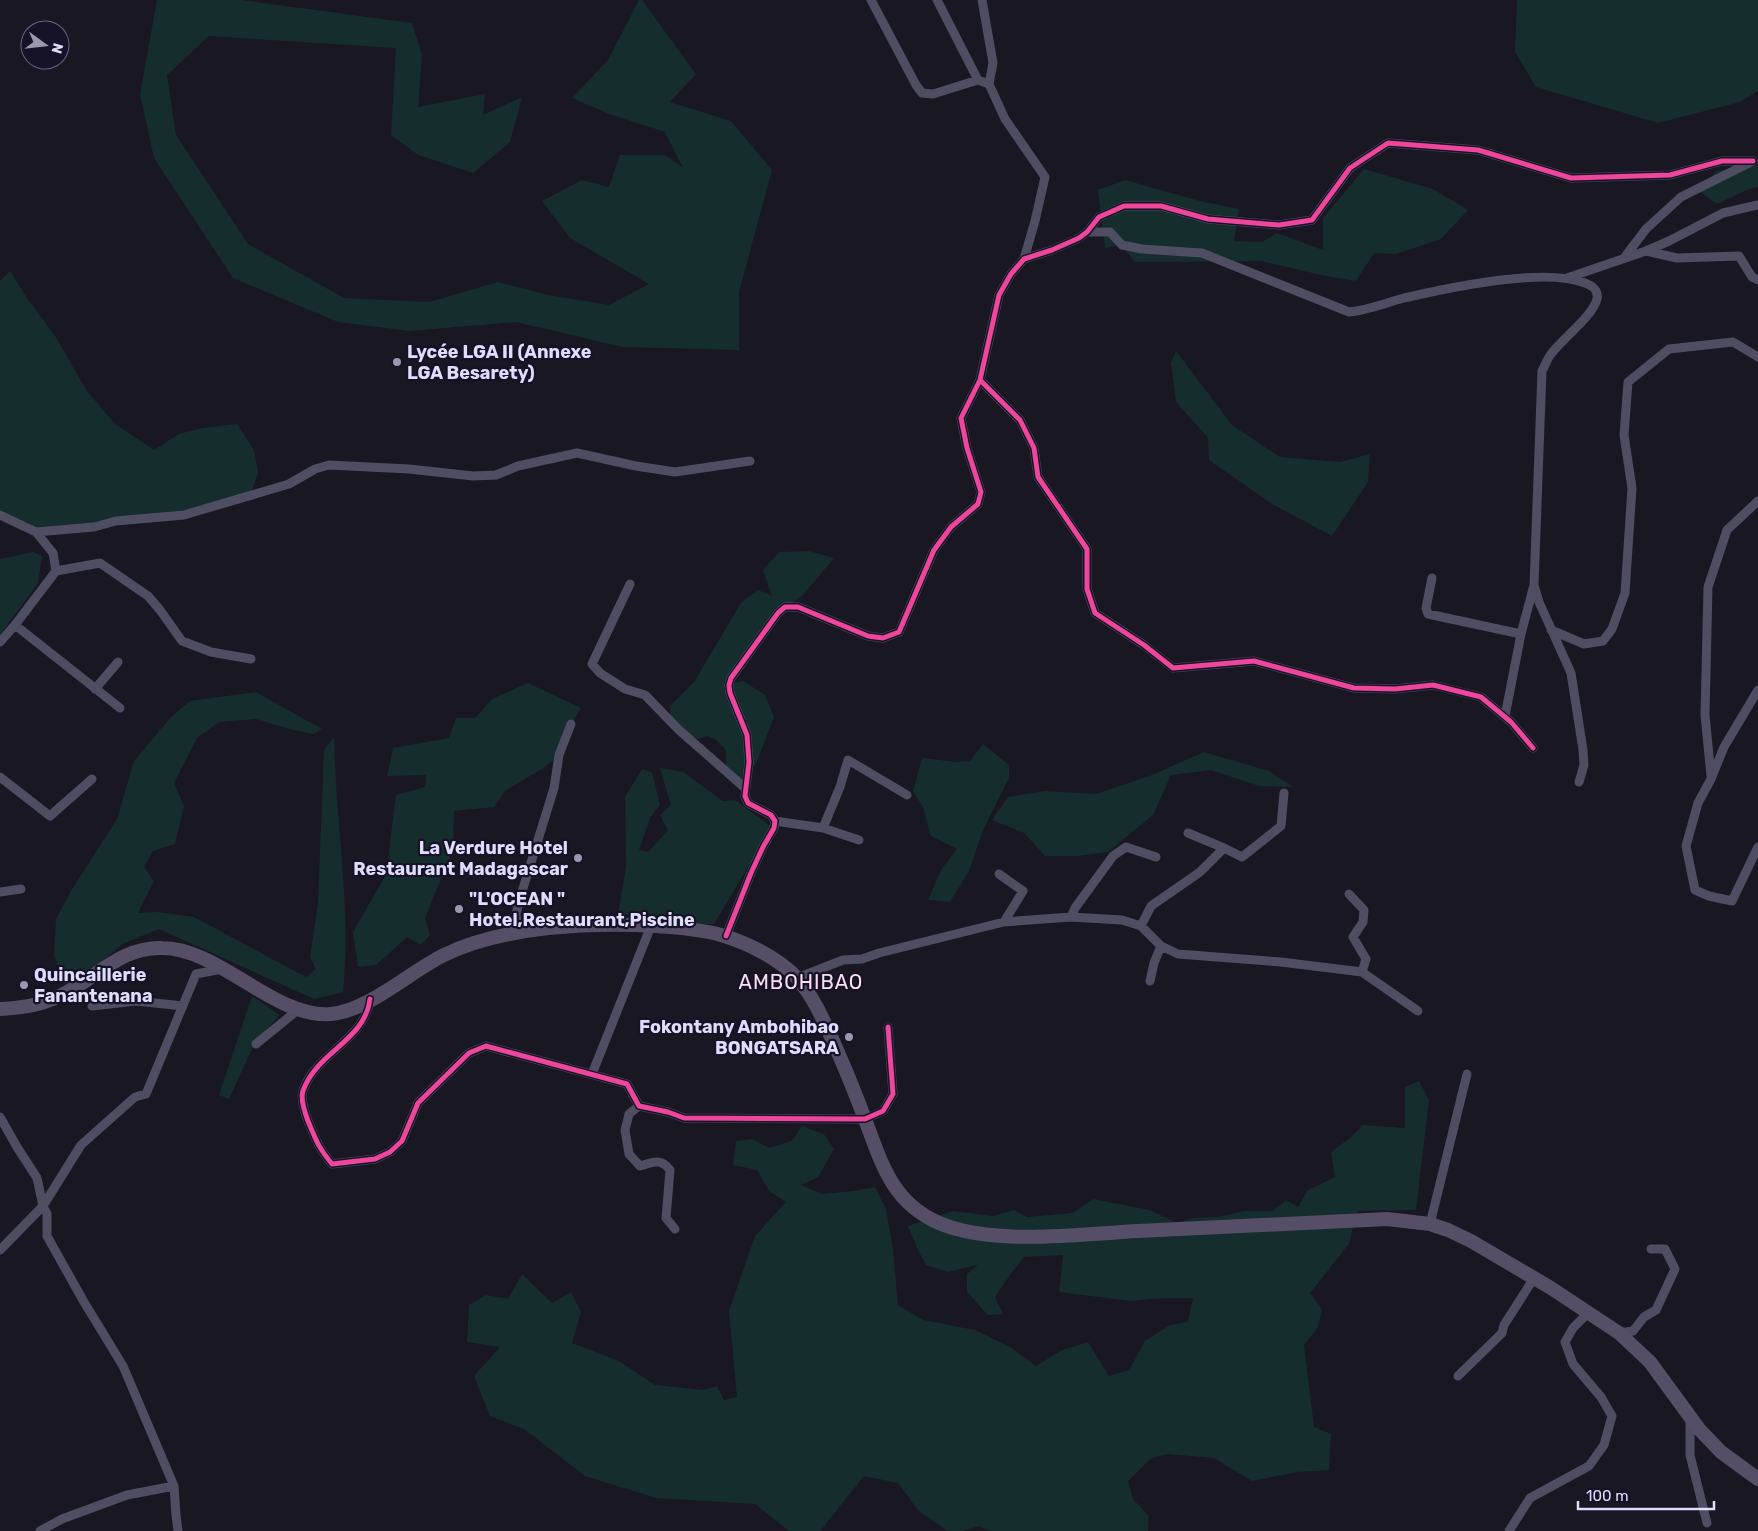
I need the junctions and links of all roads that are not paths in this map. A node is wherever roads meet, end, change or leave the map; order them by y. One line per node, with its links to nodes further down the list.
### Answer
1 (871, 0): 4 (street)
2 (937, 0): 4 (street)
3 (982, 0): 5 (street)
4 (978, 80): 5 (street)
5 (989, 84): 11 (street)
6 (1755, 160): 8 (street); 10 (street)
7 (1758, 205): 9 (street)
8 (1088, 232): 11 (street); 12 (street)
9 (1646, 251): 10 (street); 13 (street)
10 (1624, 258): 12 (street)
11 (1024, 259): 15 (street)
12 (1567, 278): 23 (street)
13 (1758, 280)
14 (1758, 357): 25 (street)
15 (980, 380): 33 (street); 40 (street)
16 (750, 461): 19 (street)
17 (1758, 501): 37 (street)
18 (0, 515): 19 (street)
19 (36, 532): 20 (street)
20 (56, 571): 24 (street); 28 (street)
21 (1432, 578): 26 (street)
22 (630, 584): 40 (street)
23 (1534, 585): 25 (street); 26 (street)
24 (15, 625): 27 (street); 30 (street)
25 (1551, 630): 39 (street)
26 (1521, 634): 33 (street)
27 (0, 642)
28 (251, 659)
29 (118, 662): 30 (street)
30 (95, 689): 32 (street)
31 (1758, 690): 37 (street)
32 (120, 708)
33 (1504, 716): 35 (street)
34 (570, 724): 58 (street)
35 (1533, 748)
36 (0, 777): 38 (street)
37 (1711, 779): 47 (street)
38 (92, 780)
39 (1579, 782)
40 (745, 788): 43 (street)
41 (1284, 793): 48 (street)
42 (907, 795): 44 (street)
43 (774, 821): 44 (street); 59 (street)
44 (823, 828): 46 (street)
45 (1188, 834): 48 (street)
46 (859, 840)
47 (1758, 846)
48 (1224, 848): 57 (street)
49 (1156, 857): 54 (street)
50 (999, 874): 55 (street)
51 (21, 889): 52 (street)
52 (0, 892)
53 (1349, 894): 62 (street)
54 (1071, 918): 55 (street); 57 (street)
55 (1004, 922): 63 (street)
56 (651, 926): 58 (main road); 59 (main road); 73 (street)
57 (1141, 926): 60 (street)
58 (518, 933): 65 (main road)
59 (726, 936): 63 (main road)
60 (1161, 946): 62 (street); 64 (street)
61 (222, 969): 67 (street); 68 (main road); 69 (main road)
62 (1362, 972): 70 (street)
63 (797, 978): 77 (main road)
64 (1150, 981)
65 (370, 999): 69 (main road); 73 (street)
66 (92, 1006): 67 (street)
67 (183, 1006): 78 (street)
68 (0, 1009)
69 (299, 1009): 72 (street)
70 (1418, 1011)
71 (888, 1027): 77 (street)
72 (256, 1044)
73 (592, 1074): 75 (street)
74 (1467, 1074): 79 (street)
75 (639, 1106): 77 (street); 80 (street)
76 (0, 1117): 78 (street)
77 (865, 1118): 79 (main road)
78 (43, 1206): 82 (street); 89 (street)
79 (1430, 1224): 83 (main road)
80 (675, 1229)
81 (1651, 1249): 85 (street)
82 (0, 1250)
83 (1534, 1278): 84 (main road); 86 (street)
84 (1588, 1313): 85 (main road); 93 (street)
85 (1619, 1333): 87 (main road)
86 (1458, 1376)
87 (1690, 1417): 88 (main road); 90 (street)
88 (1758, 1479)
89 (174, 1486): 91 (street); 92 (street)
90 (1706, 1523)
91 (40, 1531)
92 (178, 1531)
93 (1509, 1531)

